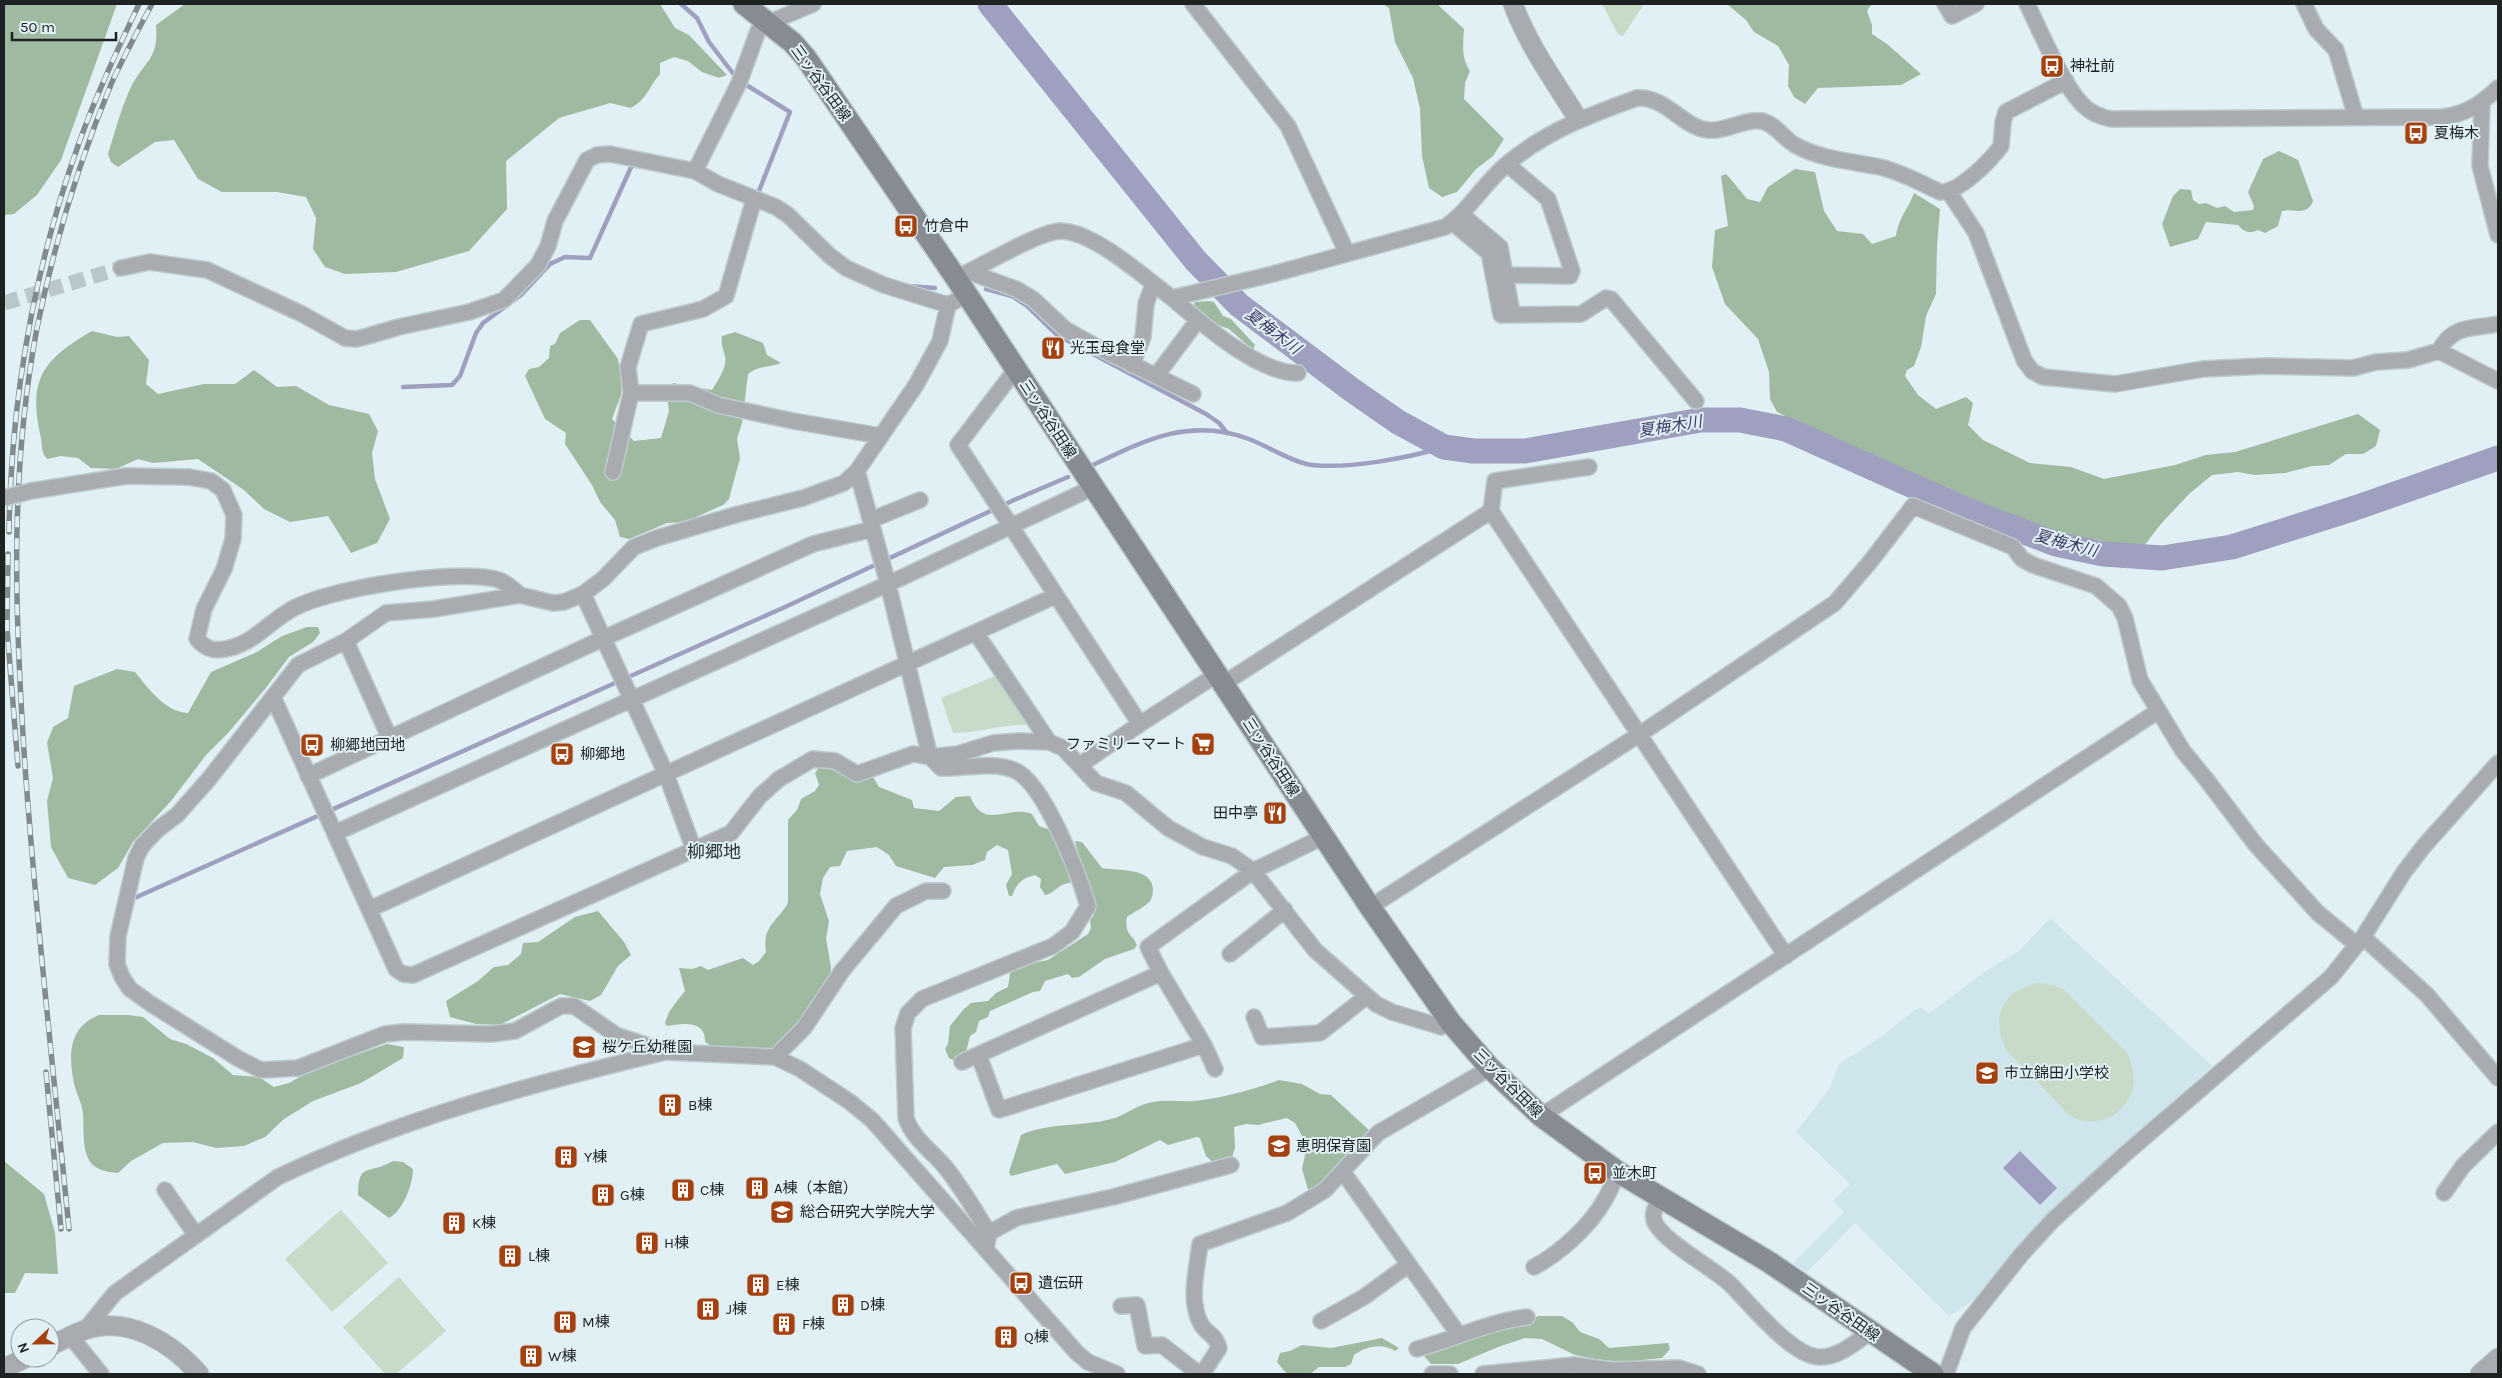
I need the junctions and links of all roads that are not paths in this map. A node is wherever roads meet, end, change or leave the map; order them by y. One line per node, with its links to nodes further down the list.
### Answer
1 (744, 4): 9 (main road, 三ッ谷谷田線)
2 (813, 4): 9 (street)
3 (1193, 4): 21 (street)
4 (1512, 4): 14 (street)
5 (1945, 4): 6 (street)
6 (1976, 4)
7 (2027, 4): 10 (street)
8 (2304, 4): 13 (street)
9 (768, 23): 16 (street); 25 (main road, 三ッ谷谷田線)
10 (2066, 81): 13 (street); 17 (street)
11 (2498, 88): 12 (street)
12 (2482, 103): 13 (street); 20 (street)
13 (2356, 117)
14 (1578, 119): 15 (street); 17 (street)
15 (1507, 164): 19 (street); 23 (street)
16 (695, 171): 18 (street); 22 (street)
17 (1949, 192): 30 (street)
18 (754, 199): 25 (street); 36 (street)
19 (1457, 218): 21 (street); 23 (street); 38 (street)
20 (2498, 236)
21 (1347, 253): 26 (street)
22 (121, 268)
23 (1506, 274): 27 (street)
24 (1154, 284): 25 (street); 26 (street); 31 (street)
25 (960, 288): 31 (street); 32 (main road, 三ッ谷谷田線); 39 (street)
26 (1172, 298): 28 (street)
27 (1511, 307)
28 (1198, 320): 33 (street); 34 (street)
29 (2498, 324): 30 (street)
30 (2438, 351): 35 (street)
31 (1132, 365): 34 (street)
32 (1016, 369): 43 (main road, 三ッ谷谷田線); 48 (street)
33 (1298, 373)
34 (1156, 376): 37 (street)
35 (2498, 381)
36 (631, 393): 39 (street); 42 (street)
37 (1193, 394)
38 (1696, 401)
39 (881, 436): 41 (street)
40 (1590, 467): 46 (street)
41 (857, 471): 47 (street); 50 (street)
42 (613, 472)
43 (1092, 488): 48 (street); 57 (main road, 三ッ谷谷田線)
44 (4, 498): 51 (street, bridge)
45 (920, 500): 47 (street)
46 (1492, 511): 57 (street); 62 (street)
47 (872, 524): 49 (street); 54 (street)
48 (1011, 526): 49 (street); 52 (street)
49 (888, 584): 56 (street); 58 (street)
50 (583, 594): 51 (street); 54 (street)
51 (520, 595): 55 (street)
52 (1055, 596): 53 (street); 61 (street)
53 (976, 633): 56 (street); 64 (street)
54 (602, 639): 58 (street); 63 (street)
55 (346, 641): 59 (street); 63 (street)
56 (908, 664): 65 (street); 68 (street)
57 (1220, 680): 61 (street); 71 (main road, 三ッ谷谷田線)
58 (628, 695): 68 (street); 70 (street)
59 (274, 699): 69 (street); 86 (street)
60 (2158, 711): 62 (street); 78 (street); 80 (street)
61 (1140, 724): 67 (street)
62 (1640, 734): 75 (street); 80 (street)
63 (390, 738): 69 (street)
64 (1049, 742): 65 (street); 67 (street)
65 (930, 757): 72 (street); 101 (street)
66 (2498, 763): 78 (street)
67 (1080, 765): 73 (street)
68 (666, 774): 72 (street); 76 (street)
69 (308, 776): 70 (street)
70 (335, 833): 76 (street)
71 (1323, 837): 73 (street); 75 (main road, 三ッ谷谷田線)
72 (694, 850): 76 (street)
73 (1253, 871): 77 (street); 81 (street)
74 (943, 891): 88 (street)
75 (1370, 907): 84 (main road, 三ッ谷谷田線)
76 (370, 909)
77 (1285, 910): 79 (street); 82 (street)
78 (2360, 941): 92 (street); 125 (street)
79 (1230, 954)
80 (1786, 956): 93 (street)
81 (1161, 973): 85 (street); 87 (street)
82 (1367, 996): 83 (street); 84 (street)
83 (1254, 1017)
84 (1451, 1022): 90 (main road, 三ッ谷谷田線)
85 (1204, 1045): 87 (street); 91 (street)
86 (667, 1052): 88 (street); 102 (street)
87 (979, 1056): 89 (street)
88 (775, 1057): 103 (street)
89 (962, 1062)
90 (1490, 1068): 93 (main road, 三ッ谷谷田線); 96 (street)
91 (1215, 1070)
92 (2498, 1078)
93 (1541, 1116): 97 (main road, 三ッ谷谷田線)
94 (2498, 1132): 99 (street)
95 (1231, 1165): 101 (street)
96 (1343, 1172): 104 (street); 115 (street)
97 (1618, 1172): 100 (main road, 三ッ谷谷田線); 105 (street)
98 (165, 1190): 102 (street)
99 (2444, 1193)
100 (1660, 1198): 109 (main road, 三ッ谷谷田線); 109 (street)
101 (989, 1233): 103 (street)
102 (195, 1234): 110 (street)
103 (986, 1248): 120 (street)
104 (1408, 1265): 108 (street); 111 (street)
105 (1534, 1267)
106 (1121, 1306): 115 (street)
107 (1526, 1317): 111 (street)
108 (1321, 1321)
109 (1870, 1332): 124 (main road, 三ッ谷谷田線)
110 (78, 1333): 112 (street); 118 (street); 119 (street)
111 (1459, 1336): 113 (street)
112 (60, 1341)
113 (1417, 1350)
114 (2498, 1358): 126 (street)
115 (1206, 1372)
116 (1611, 1372): 117 (street); 123 (street)
117 (1689, 1373)
118 (101, 1374)
119 (200, 1374)
120 (1117, 1374)
121 (1432, 1374): 122 (street)
122 (1450, 1374)
123 (1483, 1374)
124 (1933, 1374)
125 (1946, 1374)
126 (2480, 1374)

